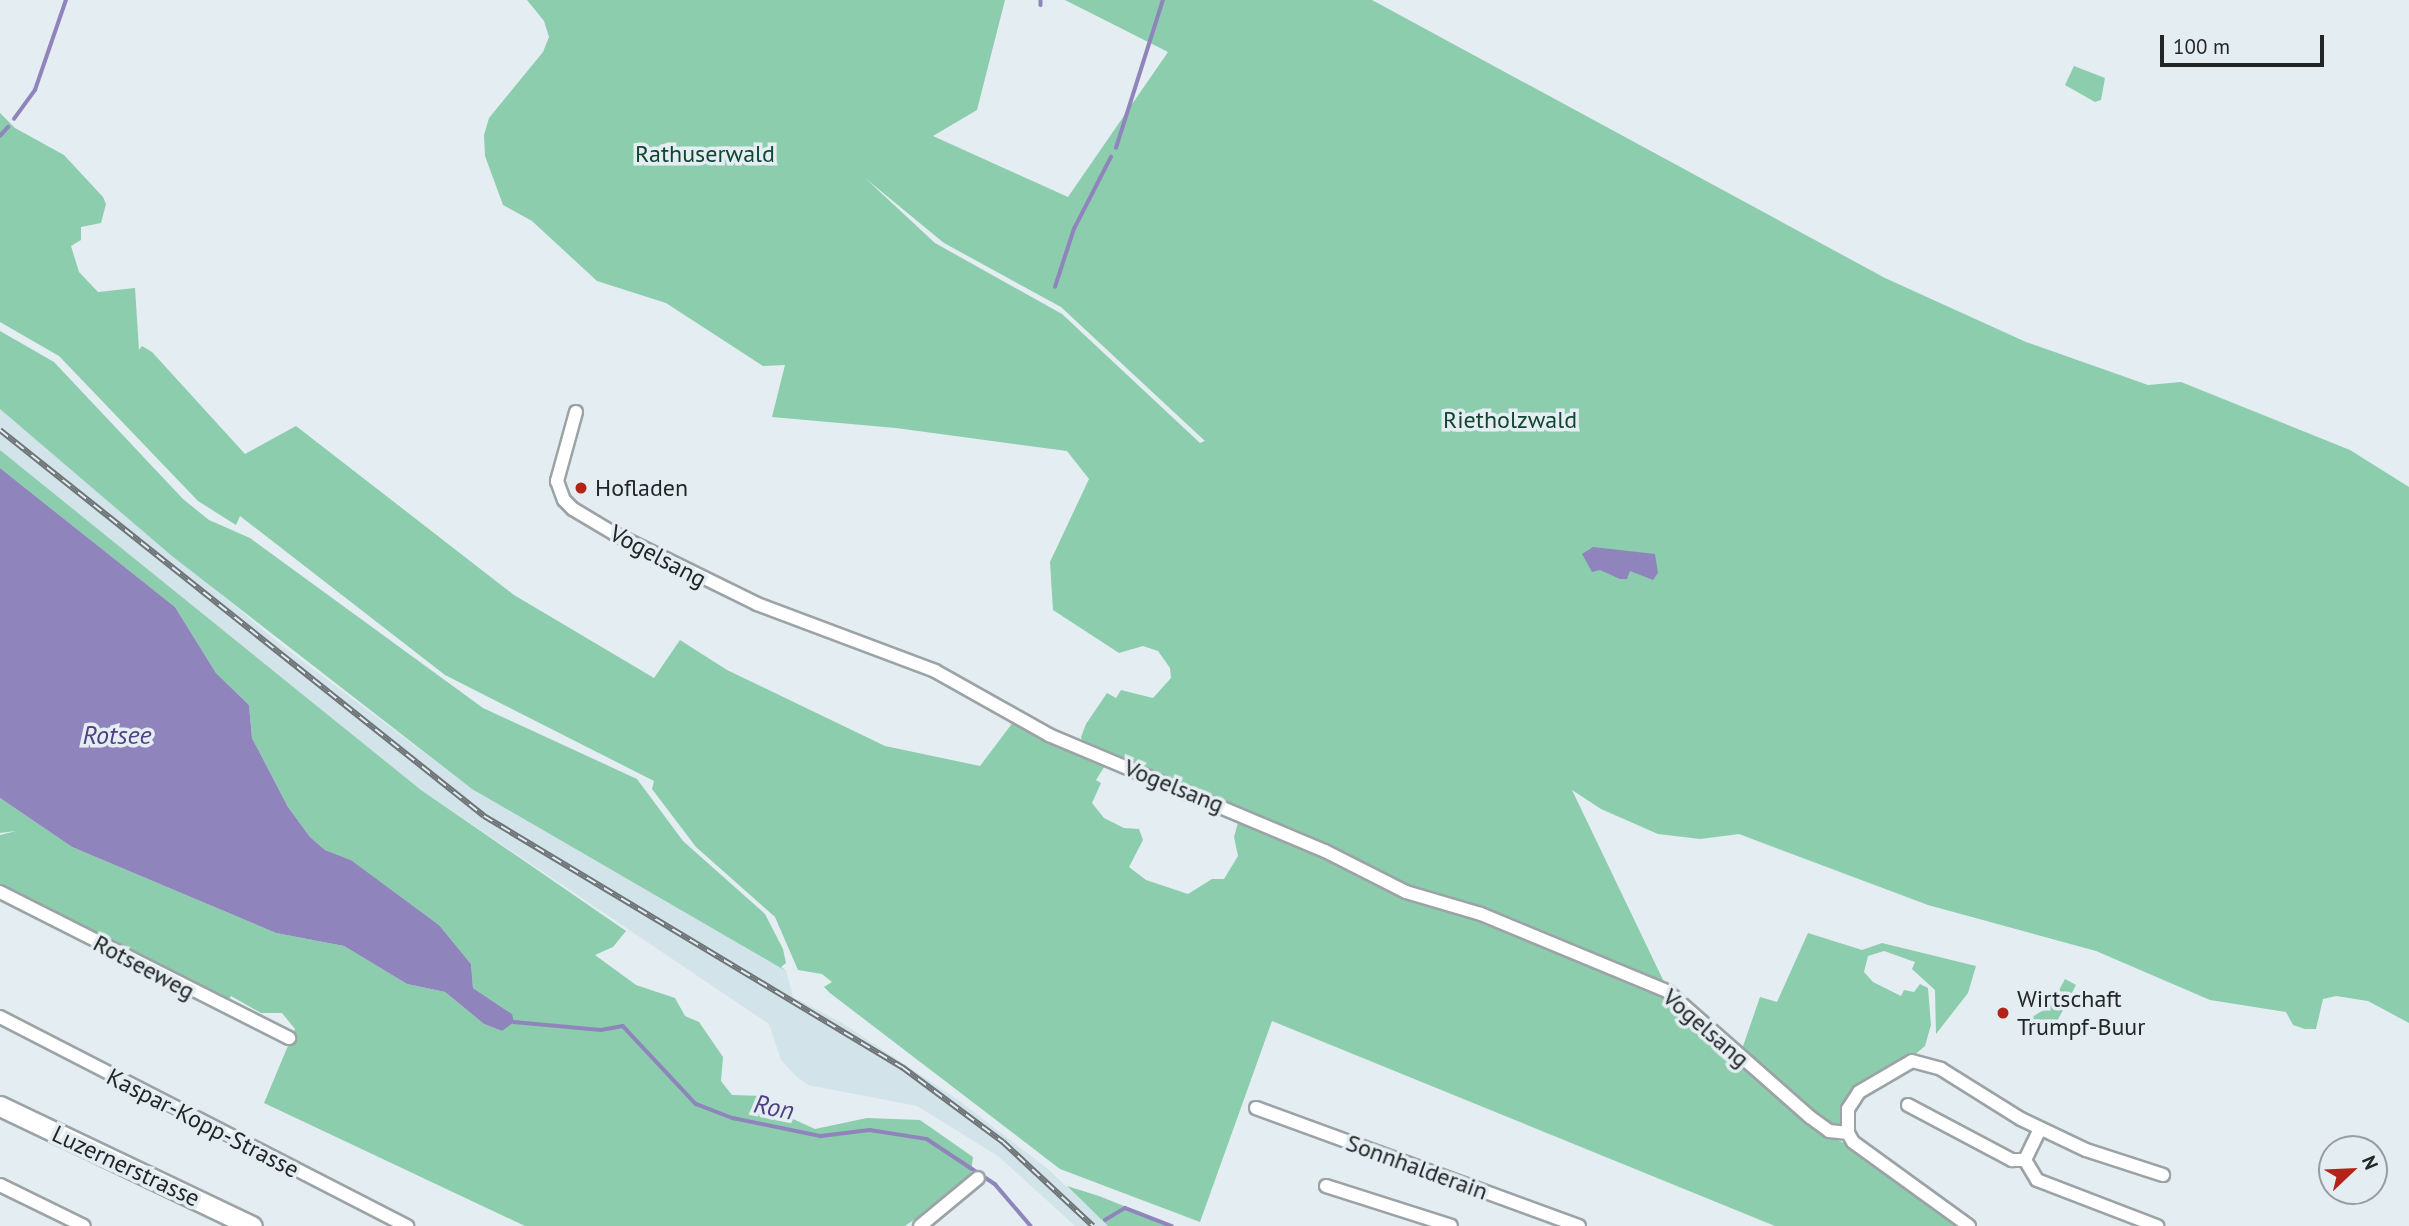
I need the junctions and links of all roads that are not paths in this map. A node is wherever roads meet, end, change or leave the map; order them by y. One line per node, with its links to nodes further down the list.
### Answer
1 (576, 412): 9 (street, Vogelsang)
2 (0, 892): 4 (street, Rotseeweg)
3 (0, 1017): 17 (street, Kaspar-Kopp-Strasse)
4 (289, 1038)
5 (0, 1105): 16 (main road, Luzernerstrasse)
6 (1908, 1105): 10 (street)
7 (1256, 1108): 20 (street, Sonnhalderain)
8 (2040, 1129): 9 (street); 10 (street); 11 (street)
9 (1848, 1133): 21 (street)
10 (2025, 1160): 22 (street)
11 (2163, 1175)
12 (978, 1178): 18 (street)
13 (0, 1185): 15 (street)
14 (1326, 1186): 19 (street)
15 (84, 1226)
16 (252, 1226)
17 (407, 1226)
18 (920, 1226)
19 (1451, 1226)
20 (1579, 1226)
21 (1969, 1226)
22 (2157, 1226)

